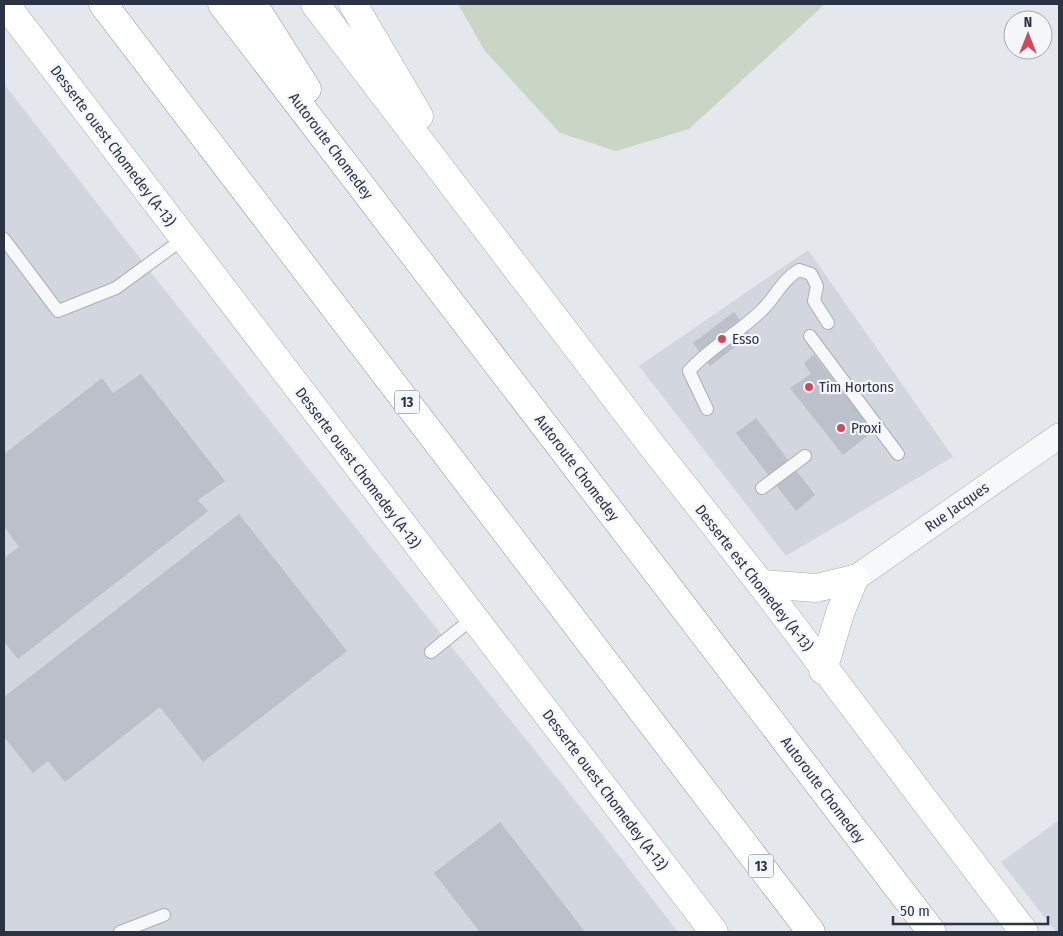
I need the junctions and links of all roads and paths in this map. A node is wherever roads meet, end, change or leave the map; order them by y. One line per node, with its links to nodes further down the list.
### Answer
1 (5, 4): 9 (main road, Desserte ouest Chomedey (A-13))
2 (103, 4): 26 (main road, 13)
3 (222, 4): 10 (main road, Autoroute Chomedey)
4 (253, 4): 10 (main road)
5 (315, 4): 7 (main road)
6 (353, 4): 7 (main road)
7 (484, 225): 19 (main road, Desserte est Chomedey (A-13))
8 (4, 239): 9 (lane)
9 (183, 239): 20 (main road, Desserte ouest Chomedey (A-13))
10 (407, 247): 27 (main road, Autoroute Chomedey)
11 (828, 323): 13 (lane)
12 (810, 336): 15 (lane)
13 (707, 410)
14 (1059, 436): 18 (street, Rue Jacques)
15 (898, 454)
16 (805, 456): 17 (lane)
17 (762, 488)
18 (854, 579): 19 (main road); 22 (main road)
19 (761, 584): 22 (main road, Desserte est Chomedey (A-13))
20 (473, 618): 21 (lane); 25 (main road, Desserte ouest Chomedey (A-13))
21 (431, 652)
22 (824, 670): 28 (main road, Desserte est Chomedey (A-13))
23 (164, 914): 24 (lane)
24 (120, 932)
25 (714, 932)
26 (811, 932)
27 (932, 932)
28 (1024, 932)

